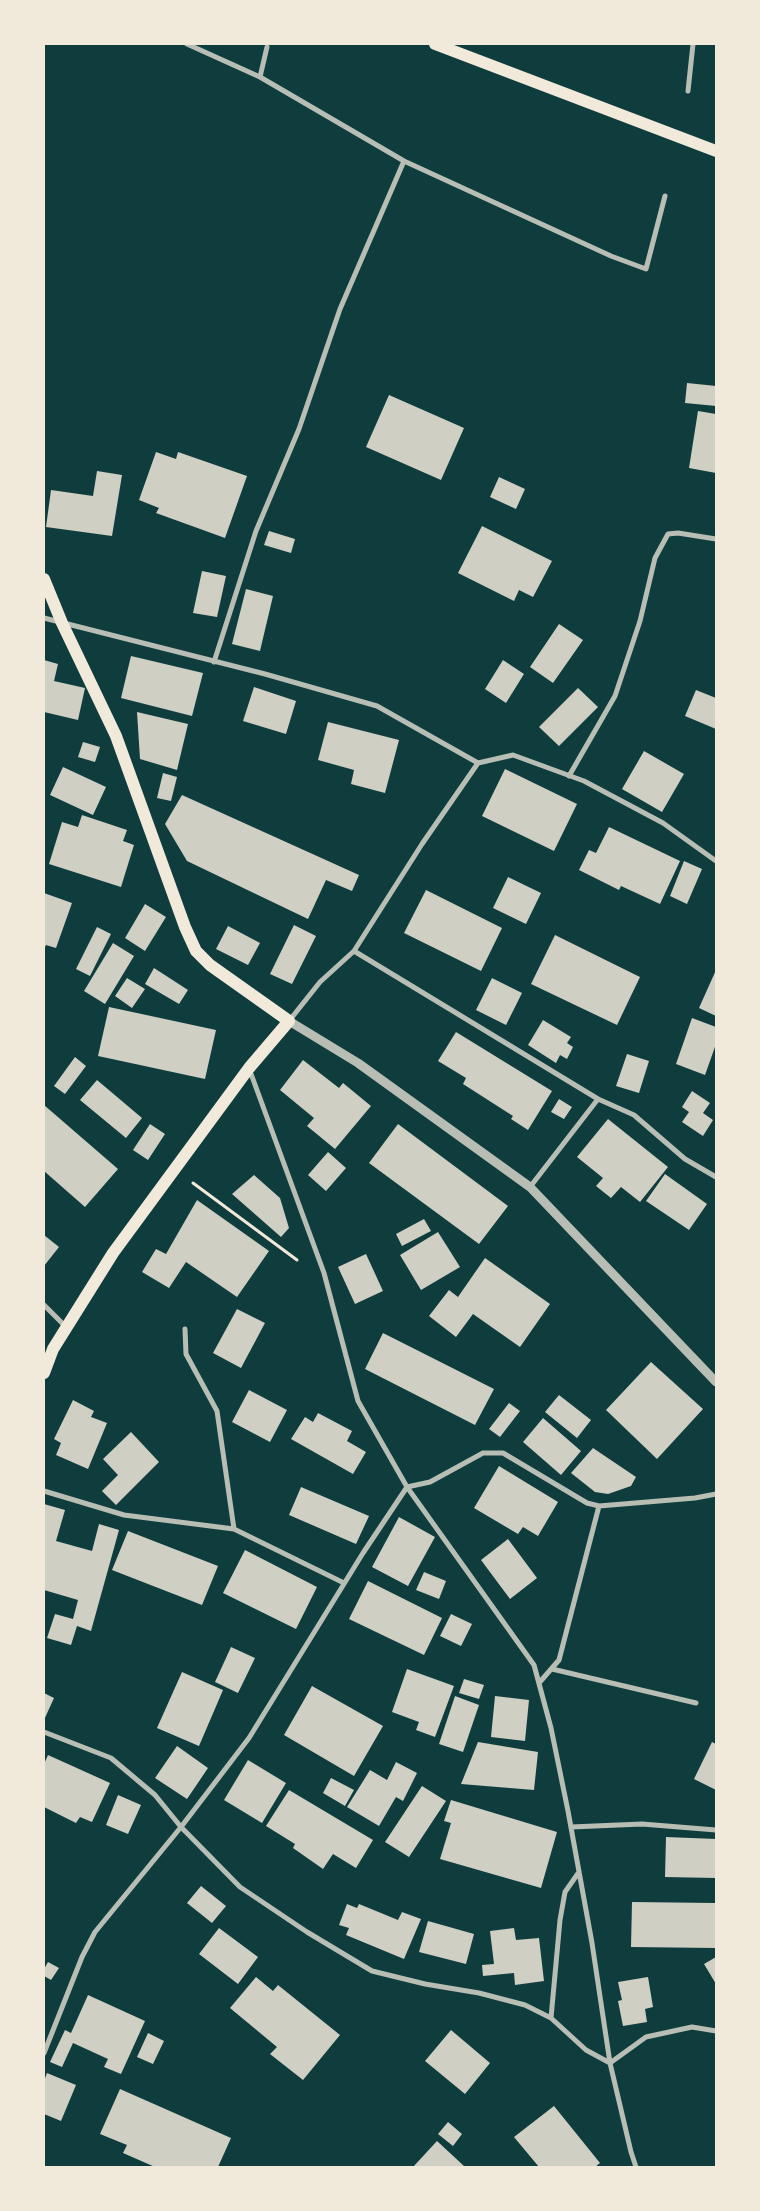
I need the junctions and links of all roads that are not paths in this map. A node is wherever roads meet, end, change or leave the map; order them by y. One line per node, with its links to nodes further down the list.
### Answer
1 (187, 44): 5 (street)
2 (435, 44): 7 (main road)
3 (693, 44): 6 (street)
4 (267, 47): 5 (street)
5 (260, 77): 8 (street)
6 (688, 91)
7 (716, 151)
8 (404, 161): 9 (street); 14 (street)
9 (665, 196)
10 (716, 539): 16 (street)
11 (44, 579): 13 (main road)
12 (44, 618): 13 (street)
13 (62, 623): 14 (street); 19 (main road)
14 (214, 662): 15 (street)
15 (478, 763): 16 (street); 18 (street)
16 (570, 776): 17 (street)
17 (716, 861)
18 (354, 951): 19 (street); 21 (street)
19 (289, 1021): 20 (main road); 23 (street)
20 (249, 1068): 25 (main road); 29 (street)
21 (598, 1099): 22 (street); 23 (street)
22 (716, 1177)
23 (530, 1187): 28 (street)
24 (44, 1305): 25 (street)
25 (67, 1327): 27 (main road)
26 (185, 1329): 33 (street)
27 (44, 1373)
28 (716, 1382)
29 (407, 1487): 32 (street); 34 (street); 36 (street)
30 (44, 1490): 33 (street)
31 (716, 1494): 32 (street)
32 (599, 1506): 35 (street)
33 (234, 1529): 34 (street)
34 (344, 1583): 39 (street)
35 (552, 1669): 36 (street); 37 (street)
36 (539, 1683): 40 (street)
37 (696, 1703)
38 (44, 1732): 39 (street)
39 (181, 1827): 43 (street); 45 (street)
40 (571, 1827): 41 (street); 42 (street)
41 (716, 1830)
42 (579, 1872): 43 (street); 46 (street)
43 (550, 2018): 46 (street)
44 (716, 2031): 46 (street)
45 (44, 2053)
46 (610, 2063): 47 (street)
47 (636, 2167)

